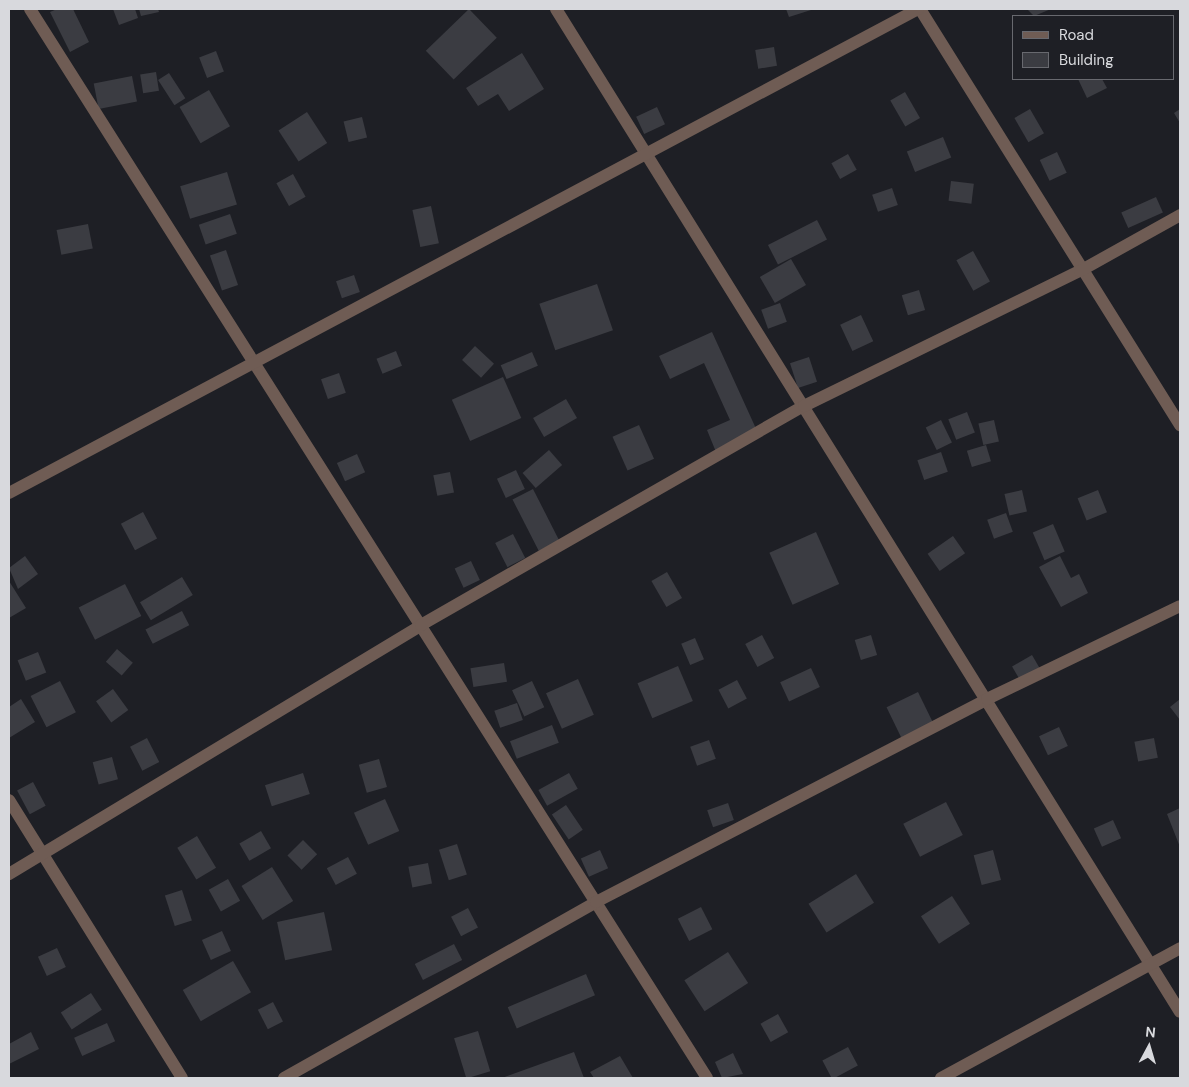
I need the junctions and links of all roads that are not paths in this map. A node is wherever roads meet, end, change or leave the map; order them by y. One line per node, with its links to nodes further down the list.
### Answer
1 (30, 9): 7 (street)
2 (556, 9): 4 (street)
3 (919, 9): 4 (street); 6 (street)
4 (646, 152): 7 (street); 8 (street)
5 (1180, 215): 6 (street)
6 (1080, 271): 8 (street); 9 (street)
7 (252, 360): 10 (street); 12 (street)
8 (804, 406): 12 (street); 13 (street)
9 (1180, 425)
10 (9, 493)
11 (1180, 606): 13 (street)
12 (421, 625): 15 (street); 17 (street)
13 (987, 699): 17 (street); 19 (street)
14 (9, 800): 15 (street)
15 (42, 854): 16 (street); 21 (street)
16 (9, 874)
17 (596, 902): 22 (street); 23 (street)
18 (1180, 948): 19 (street)
19 (1151, 964): 20 (street); 24 (street)
20 (1180, 1012)
21 (182, 1078)
22 (284, 1078)
23 (707, 1078)
24 (941, 1078)

